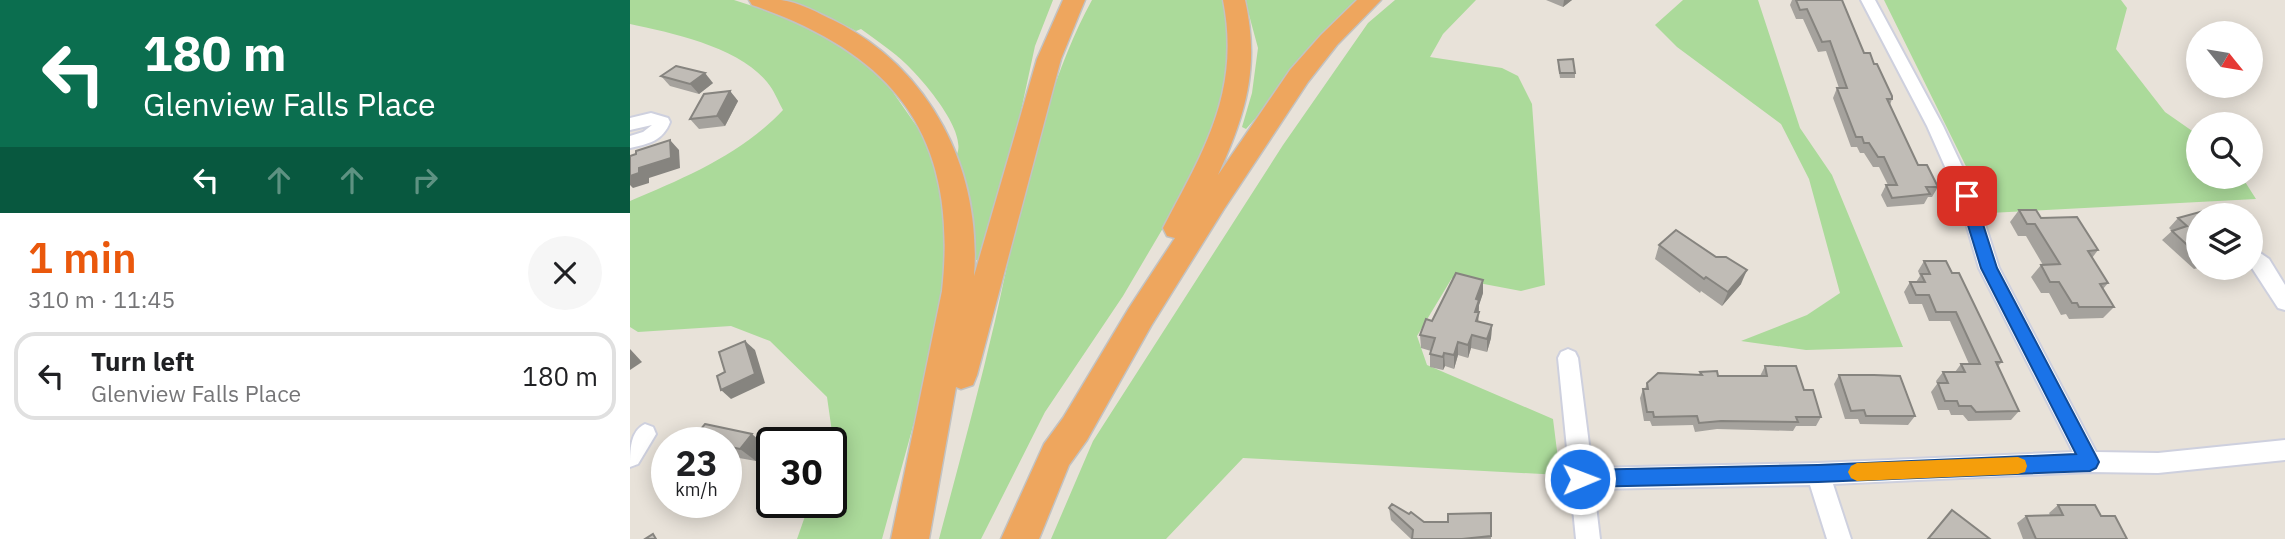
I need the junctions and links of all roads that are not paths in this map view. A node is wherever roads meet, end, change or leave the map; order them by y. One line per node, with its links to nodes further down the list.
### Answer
1 (760, 0): 18 (highway)
2 (1073, 0): 18 (highway)
3 (1234, 0): 13 (highway)
4 (1370, 0): 13 (highway)
5 (1868, 0): 15 (street)
6 (630, 124): 7 (street)
7 (630, 142)
8 (2263, 266): 9 (street)
9 (2285, 302)
10 (1568, 358): 17 (street)
11 (645, 434): 14 (street)
12 (2285, 450): 15 (street)
13 (1056, 455): 19 (highway)
14 (630, 457)
15 (2090, 462): 16 (street)
16 (1818, 474): 17 (street); 21 (street)
17 (1580, 479): 20 (street)
18 (911, 539)
19 (1020, 539)
20 (1588, 539)
21 (1839, 539)

